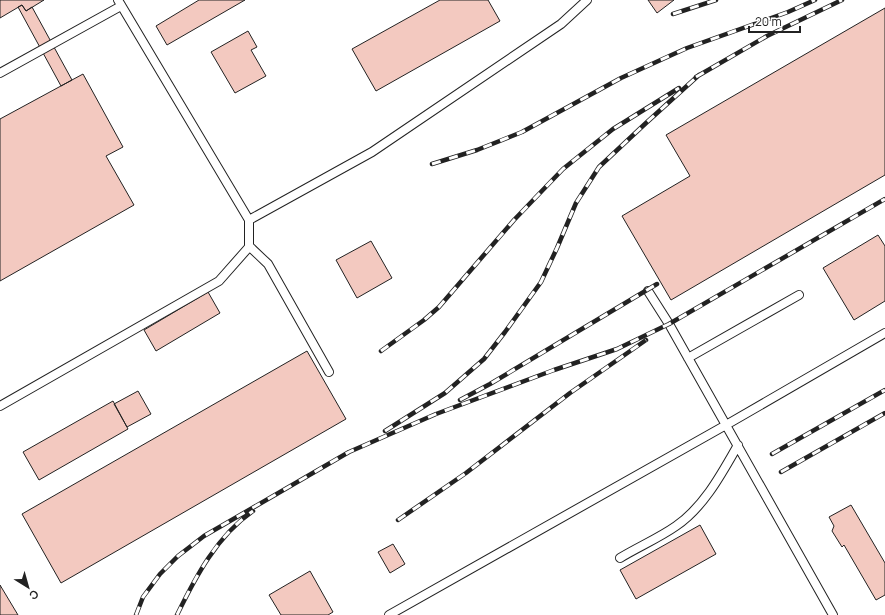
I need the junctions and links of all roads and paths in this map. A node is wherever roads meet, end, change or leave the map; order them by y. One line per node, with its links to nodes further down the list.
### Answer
1 (587, 0): 4 (lane)
2 (120, 3): 3 (lane); 4 (lane)
3 (0, 74)
4 (249, 220): 5 (lane)
5 (249, 246): 10 (lane); 11 (lane)
6 (648, 291): 9 (lane)
7 (798, 295): 9 (lane)
8 (885, 333): 12 (lane)
9 (688, 358): 12 (lane)
10 (329, 372)
11 (0, 406)
12 (726, 425): 13 (lane); 15 (lane)
13 (738, 445): 14 (lane); 16 (lane)
14 (620, 558)
15 (389, 615)
16 (833, 615)

